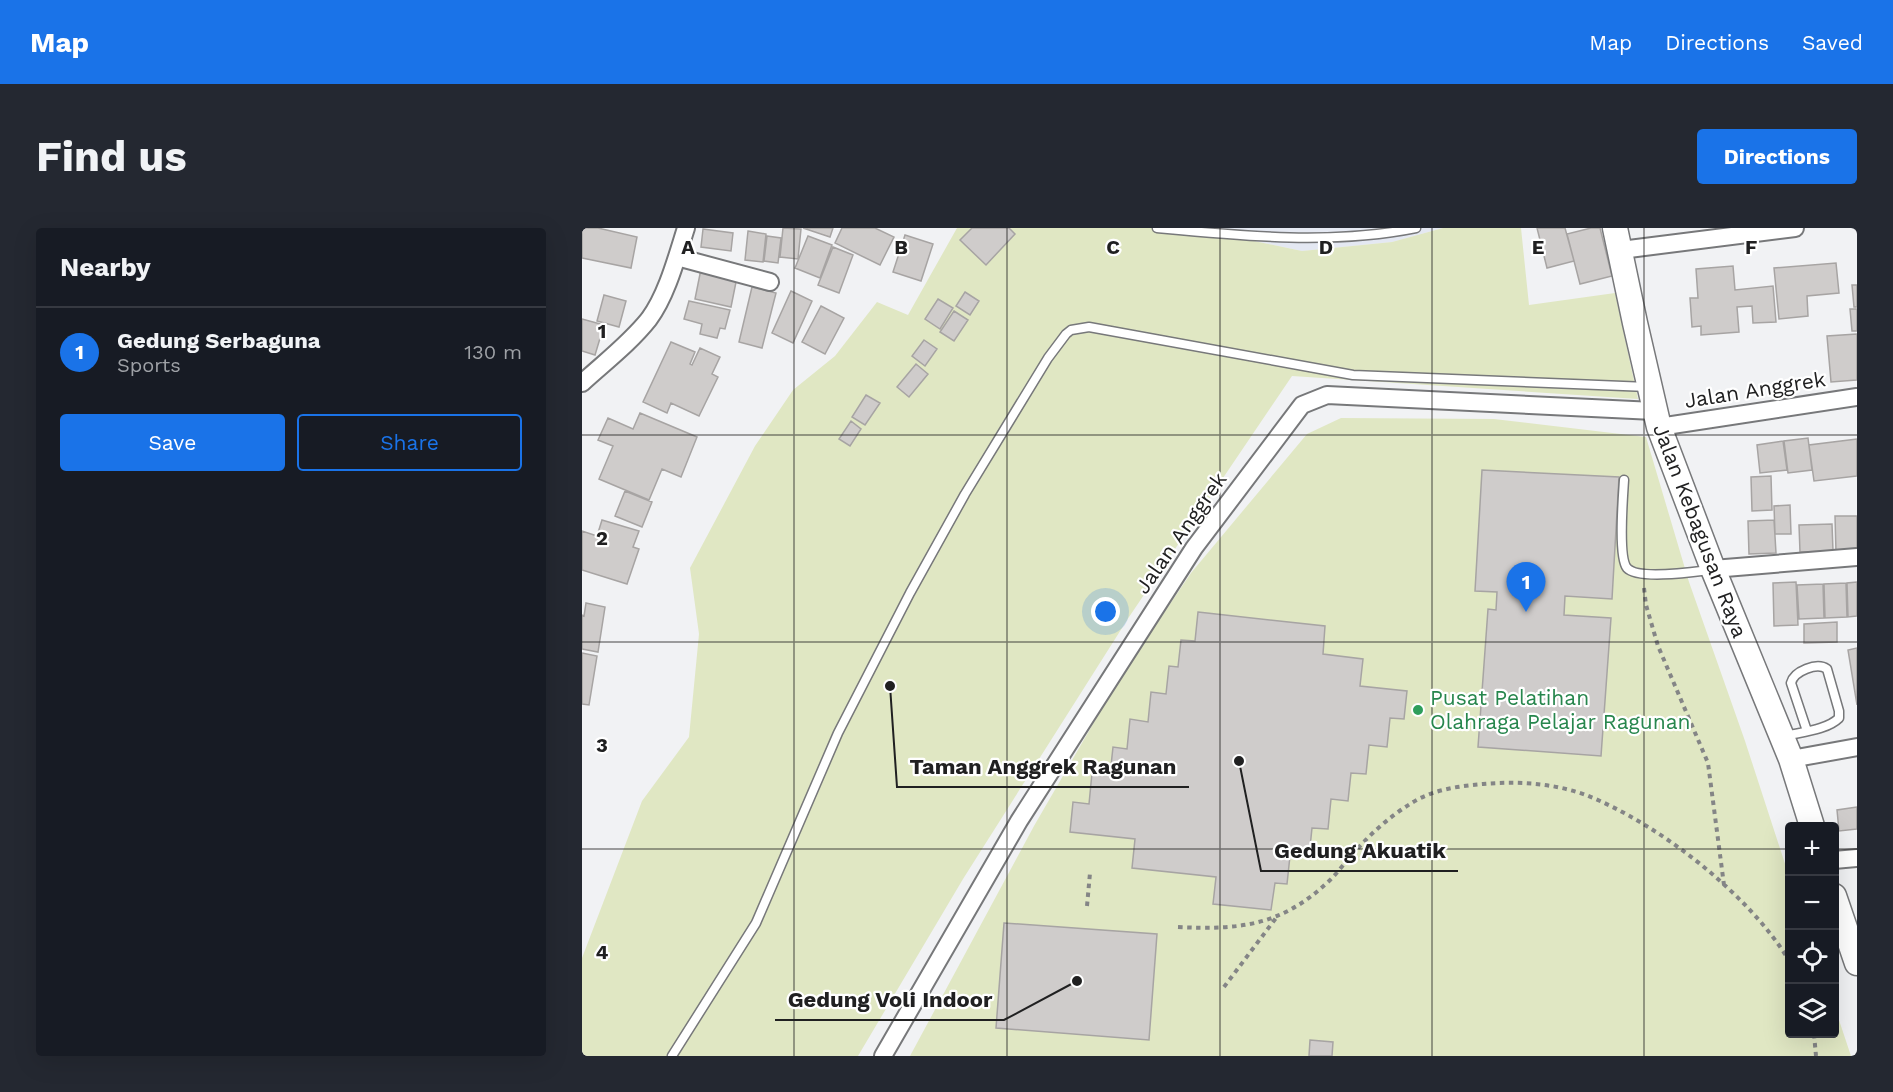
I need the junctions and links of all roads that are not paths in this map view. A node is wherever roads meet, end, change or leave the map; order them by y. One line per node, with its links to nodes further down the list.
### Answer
1 (686, 228): 6 (street)
2 (1157, 228): 3 (lane)
3 (1416, 228)
4 (1796, 228): 5 (street)
5 (1618, 239): 9 (main road, Jalan Kebagusan Raya)
6 (677, 256): 7 (street); 8 (street)
7 (770, 282)
8 (582, 382)
9 (1649, 387): 11 (main road, Jalan Kebagusan Raya); 24 (lane)
10 (1857, 397): 11 (street, Jalan Anggrek)
11 (1656, 419): 14 (main road, Jalan Kebagusan Raya); 25 (street, Jalan Anggrek)
12 (1624, 480): 14 (lane)
13 (1857, 557): 14 (street)
14 (1713, 569): 16 (main road, Jalan Kebagusan Raya)
15 (1807, 731): 15 (lane); 16 (lane)
16 (1781, 737): 18 (main road, Jalan Kebagusan Raya)
17 (1857, 747): 18 (street)
18 (1791, 759): 19 (main road, Jalan Kebagusan Raya)
19 (1811, 822)
20 (1857, 858): 21 (street)
21 (1839, 860)
22 (1839, 911): 23 (main road)
23 (1857, 963)
24 (672, 1056)
25 (883, 1056)

